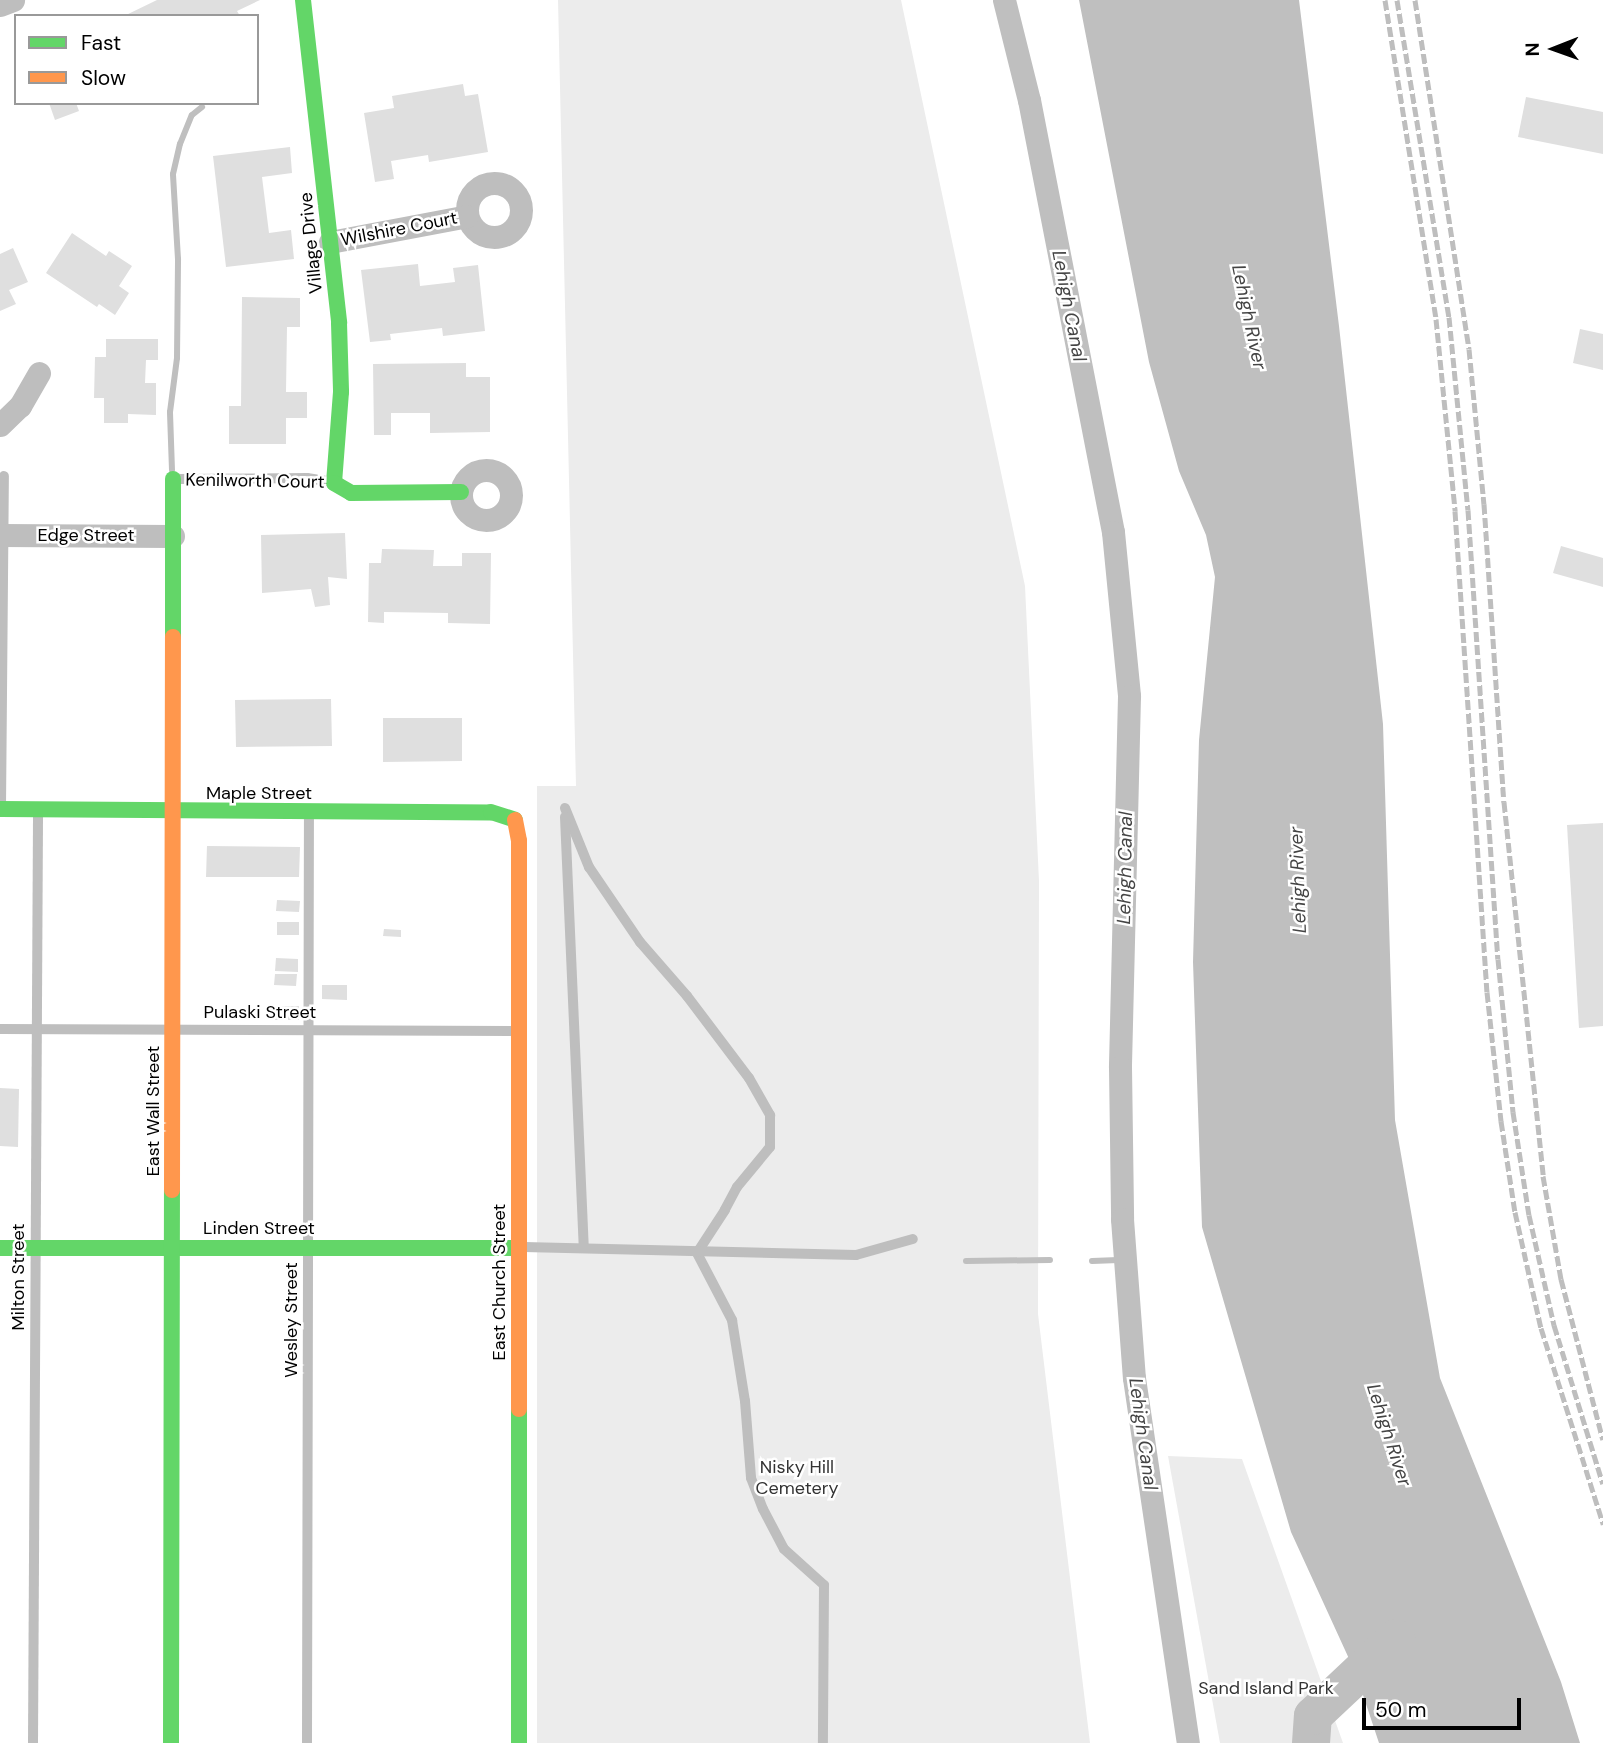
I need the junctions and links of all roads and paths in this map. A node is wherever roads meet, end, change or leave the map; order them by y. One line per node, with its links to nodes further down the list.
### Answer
1 (13, 0): 3 (street)
2 (303, 0): 5 (street, Village Drive)
3 (0, 5)
4 (467, 216): 5 (street, Wilshire Court)
5 (330, 242): 10 (street, Village Drive)
6 (39, 373): 7 (street)
7 (0, 425)
8 (4, 476): 12 (lane)
9 (173, 479): 10 (lane, Kenilworth Court); 13 (street, East Wall Street)
10 (334, 483): 11 (street, Kenilworth Court)
11 (461, 492)
12 (2, 535): 13 (street, Edge Street); 14 (lane)
13 (173, 536): 16 (street, East Wall Street)
14 (1, 809): 15 (street, Maple Street)
15 (38, 810): 16 (street, Maple Street); 21 (lane, Milton Street)
16 (172, 812): 17 (street, Maple Street); 22 (street, East Wall Street)
17 (309, 813): 18 (street, Maple Street); 19 (lane, Wesley Street)
18 (516, 820): 23 (street, East Church Street)
19 (308, 1029): 22 (lane, Pulaski Street); 23 (lane, Pulaski Street); 27 (lane, Wesley Street)
20 (0, 1030): 21 (lane, Pulaski Street)
21 (37, 1030): 22 (lane, Pulaski Street); 25 (lane, Milton Street)
22 (172, 1030): 26 (street, East Wall Street)
23 (520, 1031): 30 (street, East Church Street)
24 (914, 1239): 31 (lane)
25 (36, 1247): 26 (street, Linden Street); 29 (street, Linden Street); 32 (lane, Milton Street)
26 (172, 1247): 27 (street, Linden Street); 33 (street, East Wall Street)
27 (309, 1247): 30 (street, Linden Street); 34 (lane, Wesley Street)
28 (584, 1247): 30 (lane); 31 (lane); 31 (lane)
29 (0, 1248)
30 (517, 1248): 35 (street, East Church Street)
31 (697, 1253): 36 (lane)
32 (33, 1743)
33 (171, 1743)
34 (307, 1743)
35 (519, 1743)
36 (823, 1743)

